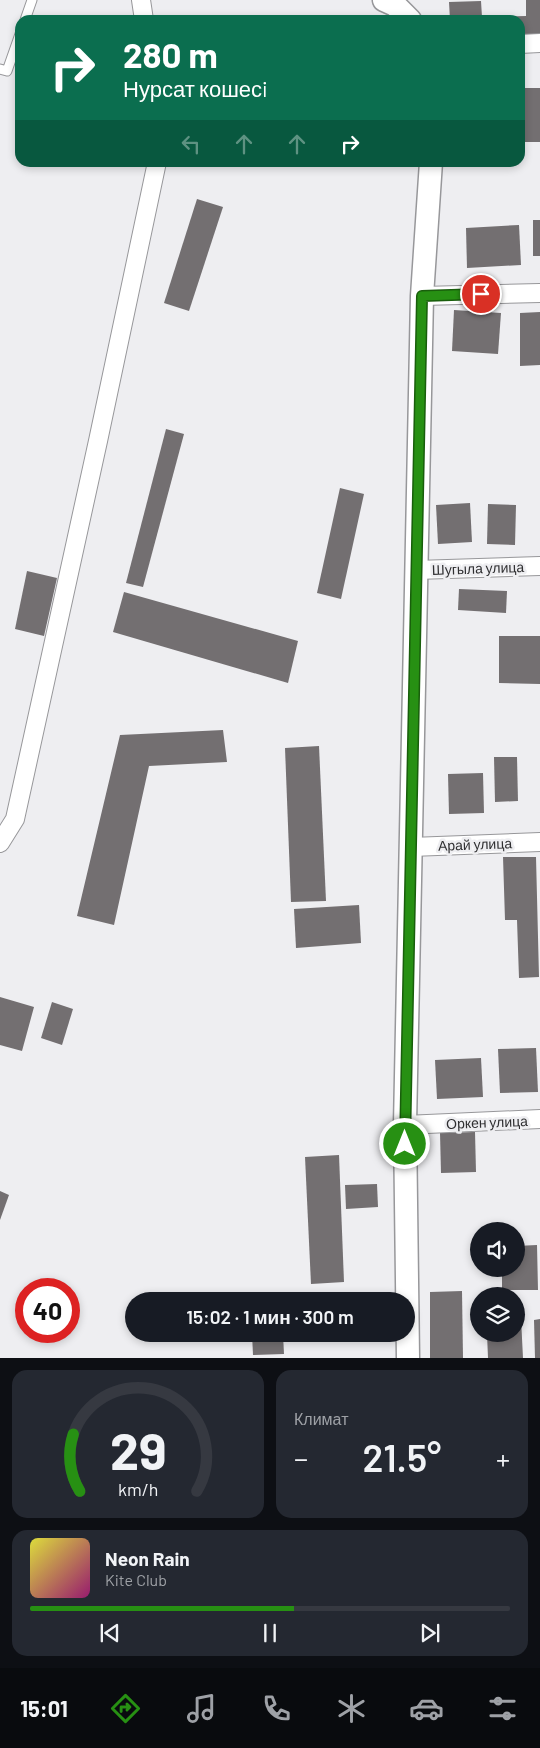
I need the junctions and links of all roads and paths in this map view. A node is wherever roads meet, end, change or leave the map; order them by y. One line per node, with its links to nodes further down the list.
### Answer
1 (32, 0): 4 (lane)
2 (141, 0): 5 (street)
3 (384, 0): 6 (street)
4 (27, 15)
5 (143, 15)
6 (405, 15)
7 (540, 43): 8 (street)
8 (525, 44)
9 (15, 48): 10 (lane)
10 (0, 68)
11 (156, 167): 17 (street)
12 (431, 167): 14 (street)
13 (540, 293): 14 (street)
14 (422, 296): 16 (street)
15 (540, 566): 16 (street, Шугыла улица)
16 (416, 570): 19 (street)
17 (0, 842)
18 (540, 842): 19 (street, Арай улица)
19 (411, 847): 21 (street)
20 (540, 1119): 21 (street, Оркен улица)
21 (405, 1125): 22 (street)
22 (408, 1358)

